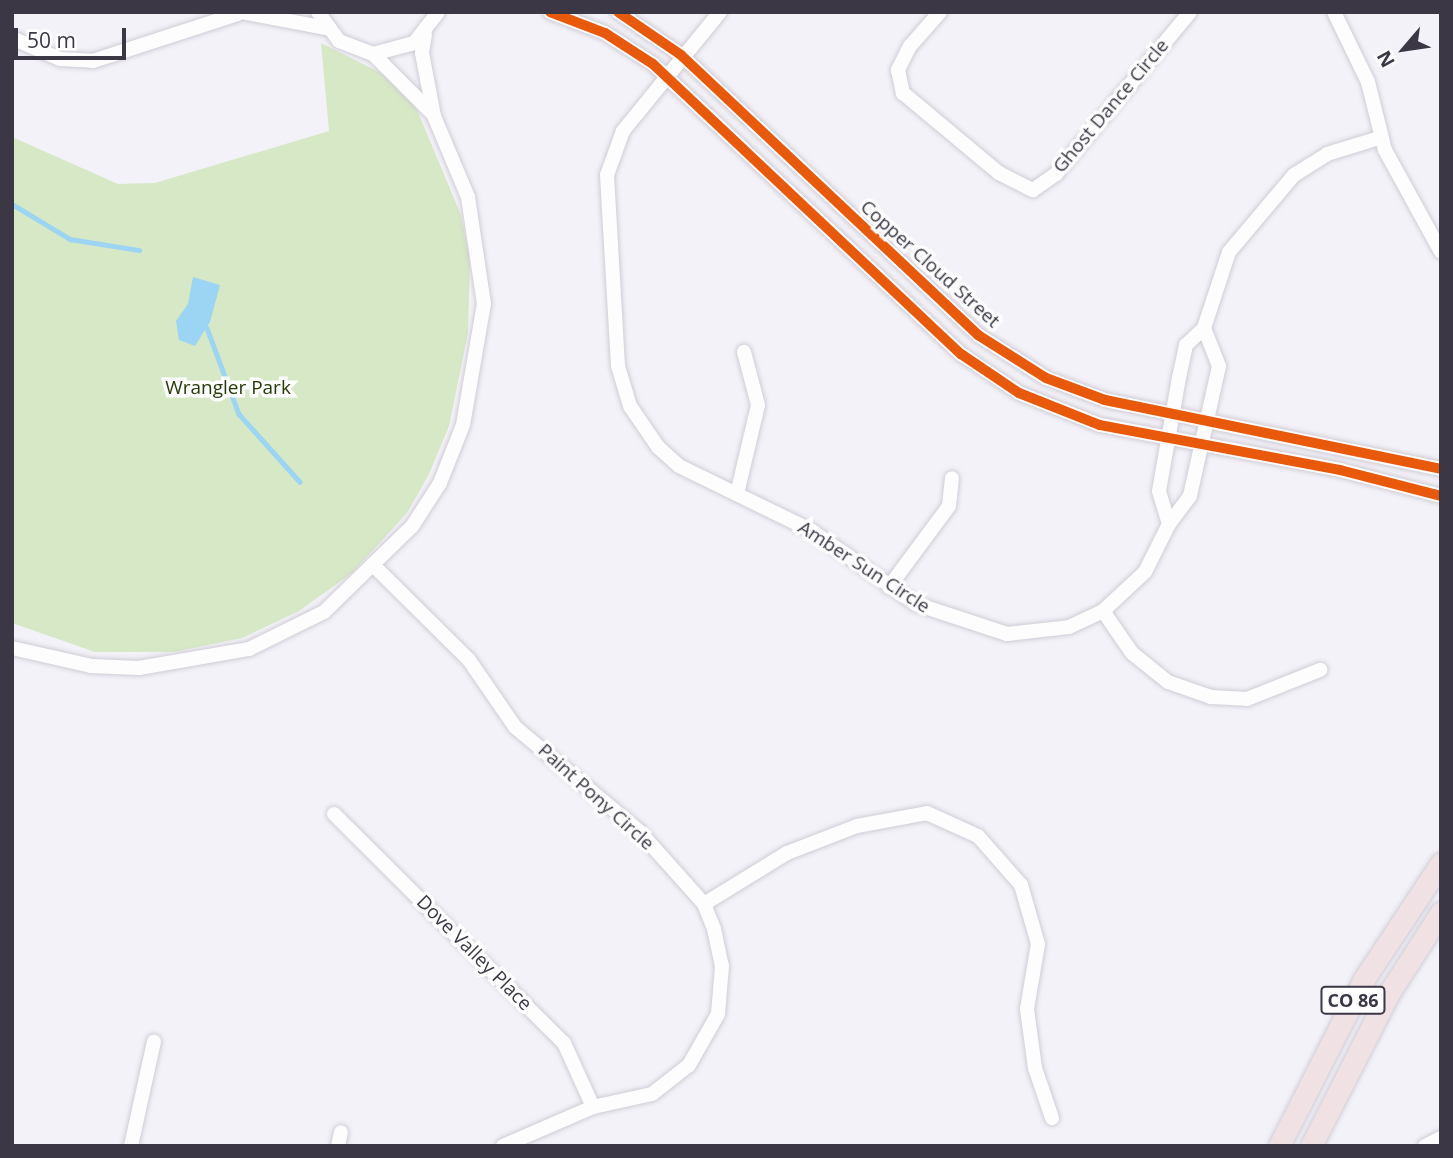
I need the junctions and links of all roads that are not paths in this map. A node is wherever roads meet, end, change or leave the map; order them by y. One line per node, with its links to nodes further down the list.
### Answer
1 (318, 12): 11 (street)
2 (450, 12): 10 (street)
3 (550, 12): 15 (street)
4 (618, 12): 14 (street, Copper Cloud Street)
5 (720, 12): 14 (street, Amber Sun Circle)
6 (940, 12): 7 (street, Ghost Dance Circle)
7 (1190, 12)
8 (1334, 12): 17 (street)
9 (240, 13): 11 (street); 12 (street)
10 (431, 24): 13 (street); 16 (street)
11 (326, 28): 13 (street)
12 (12, 38)
13 (373, 54): 16 (street)
14 (681, 55): 15 (street, Amber Sun Circle); 21 (street, Copper Cloud Street)
15 (665, 74): 23 (street); 27 (street, Amber Sun Circle)
16 (434, 116): 30 (street)
17 (1379, 138): 18 (street); 19 (street)
18 (1441, 252)
19 (1204, 328): 21 (street); 22 (street, Amber Sun Circle)
20 (744, 352): 27 (street)
21 (1171, 415): 22 (street, Copper Cloud Street); 23 (street)
22 (1203, 420): 24 (street, Amber Sun Circle); 25 (street, Copper Cloud Street)
23 (1167, 437): 24 (street); 29 (street)
24 (1199, 443): 28 (street); 29 (street, Amber Sun Circle)
25 (1441, 469)
26 (952, 478): 31 (street)
27 (737, 494): 31 (street, Amber Sun Circle)
28 (1441, 496)
29 (1169, 524): 32 (street, Amber Sun Circle)
30 (375, 567): 33 (street); 37 (street, Paint Pony Circle)
31 (889, 587): 32 (street, Amber Sun Circle)
32 (1103, 611): 34 (street)
33 (12, 649)
34 (1320, 670)
35 (334, 814): 40 (street, Dove Valley Place)
36 (1441, 863): 45 (highway, CO 86)
37 (704, 904): 40 (street, Paint Pony Circle); 41 (street)
38 (1441, 912): 46 (highway, CO 86)
39 (154, 1041): 43 (street)
40 (593, 1107): 44 (street, Paint Pony Circle)
41 (1052, 1118)
42 (1441, 1138): 47 (street)
43 (131, 1146)
44 (503, 1146)
45 (1279, 1146)
46 (1311, 1146)
47 (1425, 1146)

